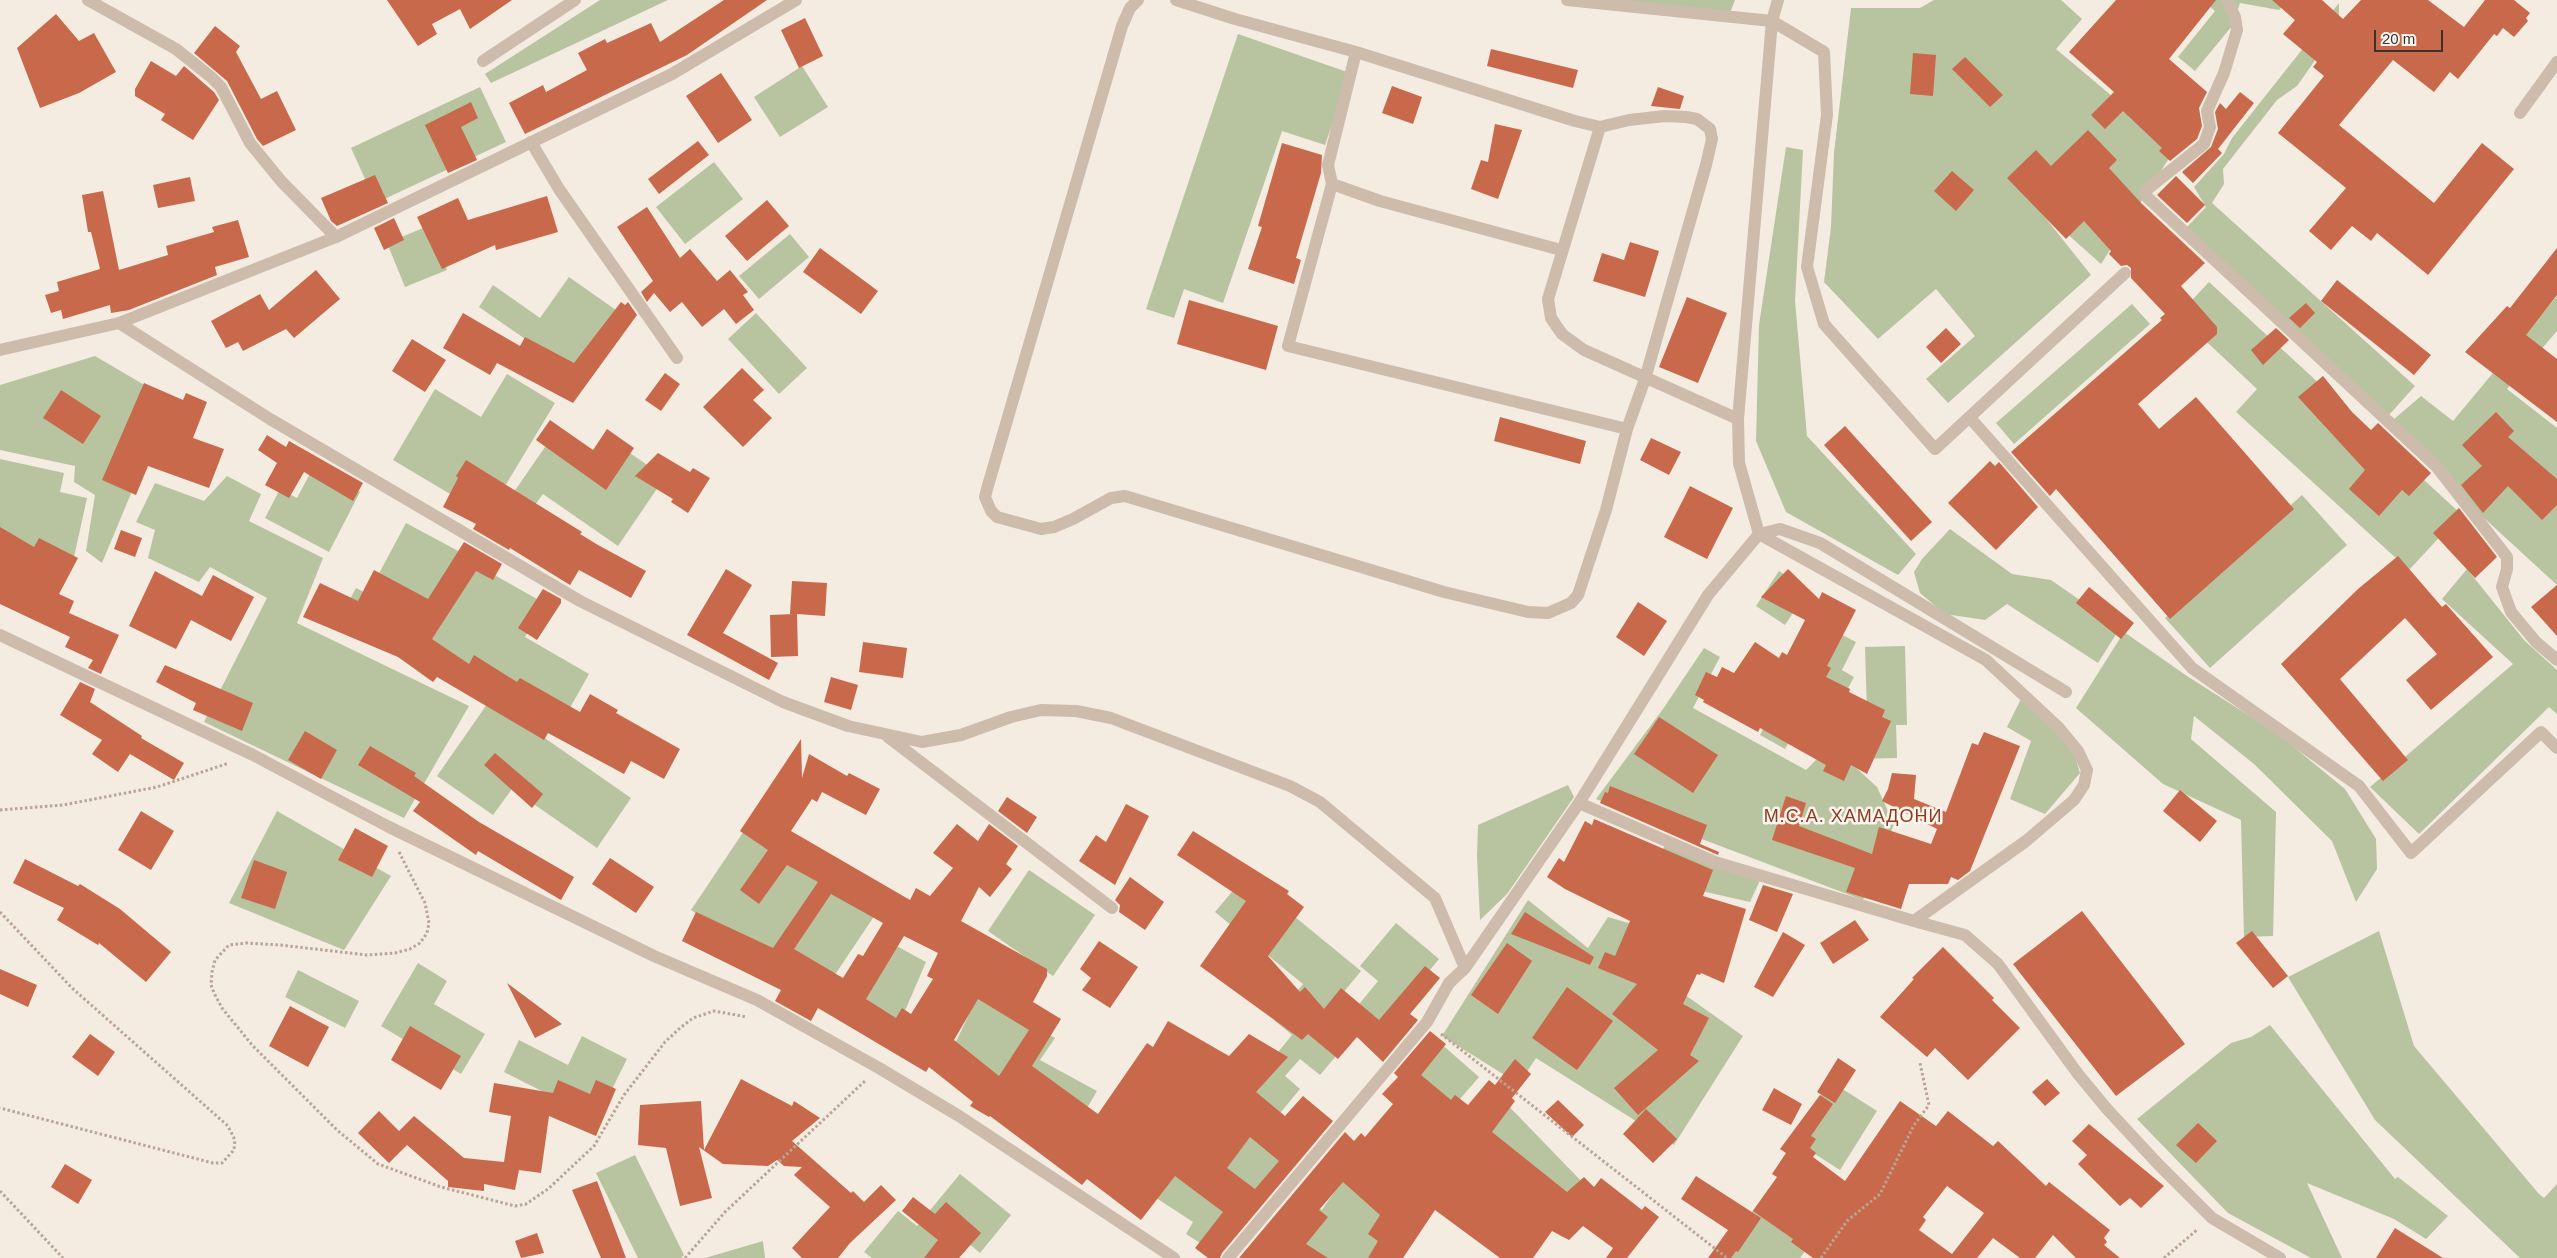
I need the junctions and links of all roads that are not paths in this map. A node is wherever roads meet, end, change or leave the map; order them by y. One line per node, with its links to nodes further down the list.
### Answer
1 (88, 0): 17 (street)
2 (575, 0): 11 (street)
3 (796, 0): 15 (street)
4 (1138, 0): 26 (street)
5 (1176, 0): 10 (street)
6 (1567, 0): 9 (street)
7 (1778, 0): 9 (street)
8 (2227, 0): 29 (street)
9 (1772, 20): 24 (street); 25 (street)
10 (1356, 52): 14 (street); 16 (street)
11 (483, 61)
12 (2557, 62): 13 (street)
13 (2520, 113)
14 (1600, 127): 18 (street); 23 (street)
15 (531, 142): 17 (street); 22 (street)
16 (1332, 184): 18 (street); 26 (street)
17 (336, 237): 20 (street)
18 (1561, 250): 23 (street)
19 (2125, 274): 25 (street)
20 (119, 323): 21 (street); 31 (street)
21 (0, 350)
22 (677, 358)
23 (1645, 379): 24 (street); 26 (street)
24 (1738, 419): 27 (street)
25 (1971, 419): 32 (street)
26 (1628, 429)
27 (1759, 534): 30 (street); 33 (street); 35 (street)
28 (0, 635): 37 (street)
29 (2557, 660)
30 (2066, 692)
31 (886, 736): 34 (street); 36 (street)
32 (2557, 748)
33 (1579, 802): 35 (street); 36 (street)
34 (1112, 908)
35 (1914, 921): 39 (street)
36 (1465, 968): 38 (street)
37 (1174, 1258)
38 (1228, 1258)
39 (2280, 1258)

